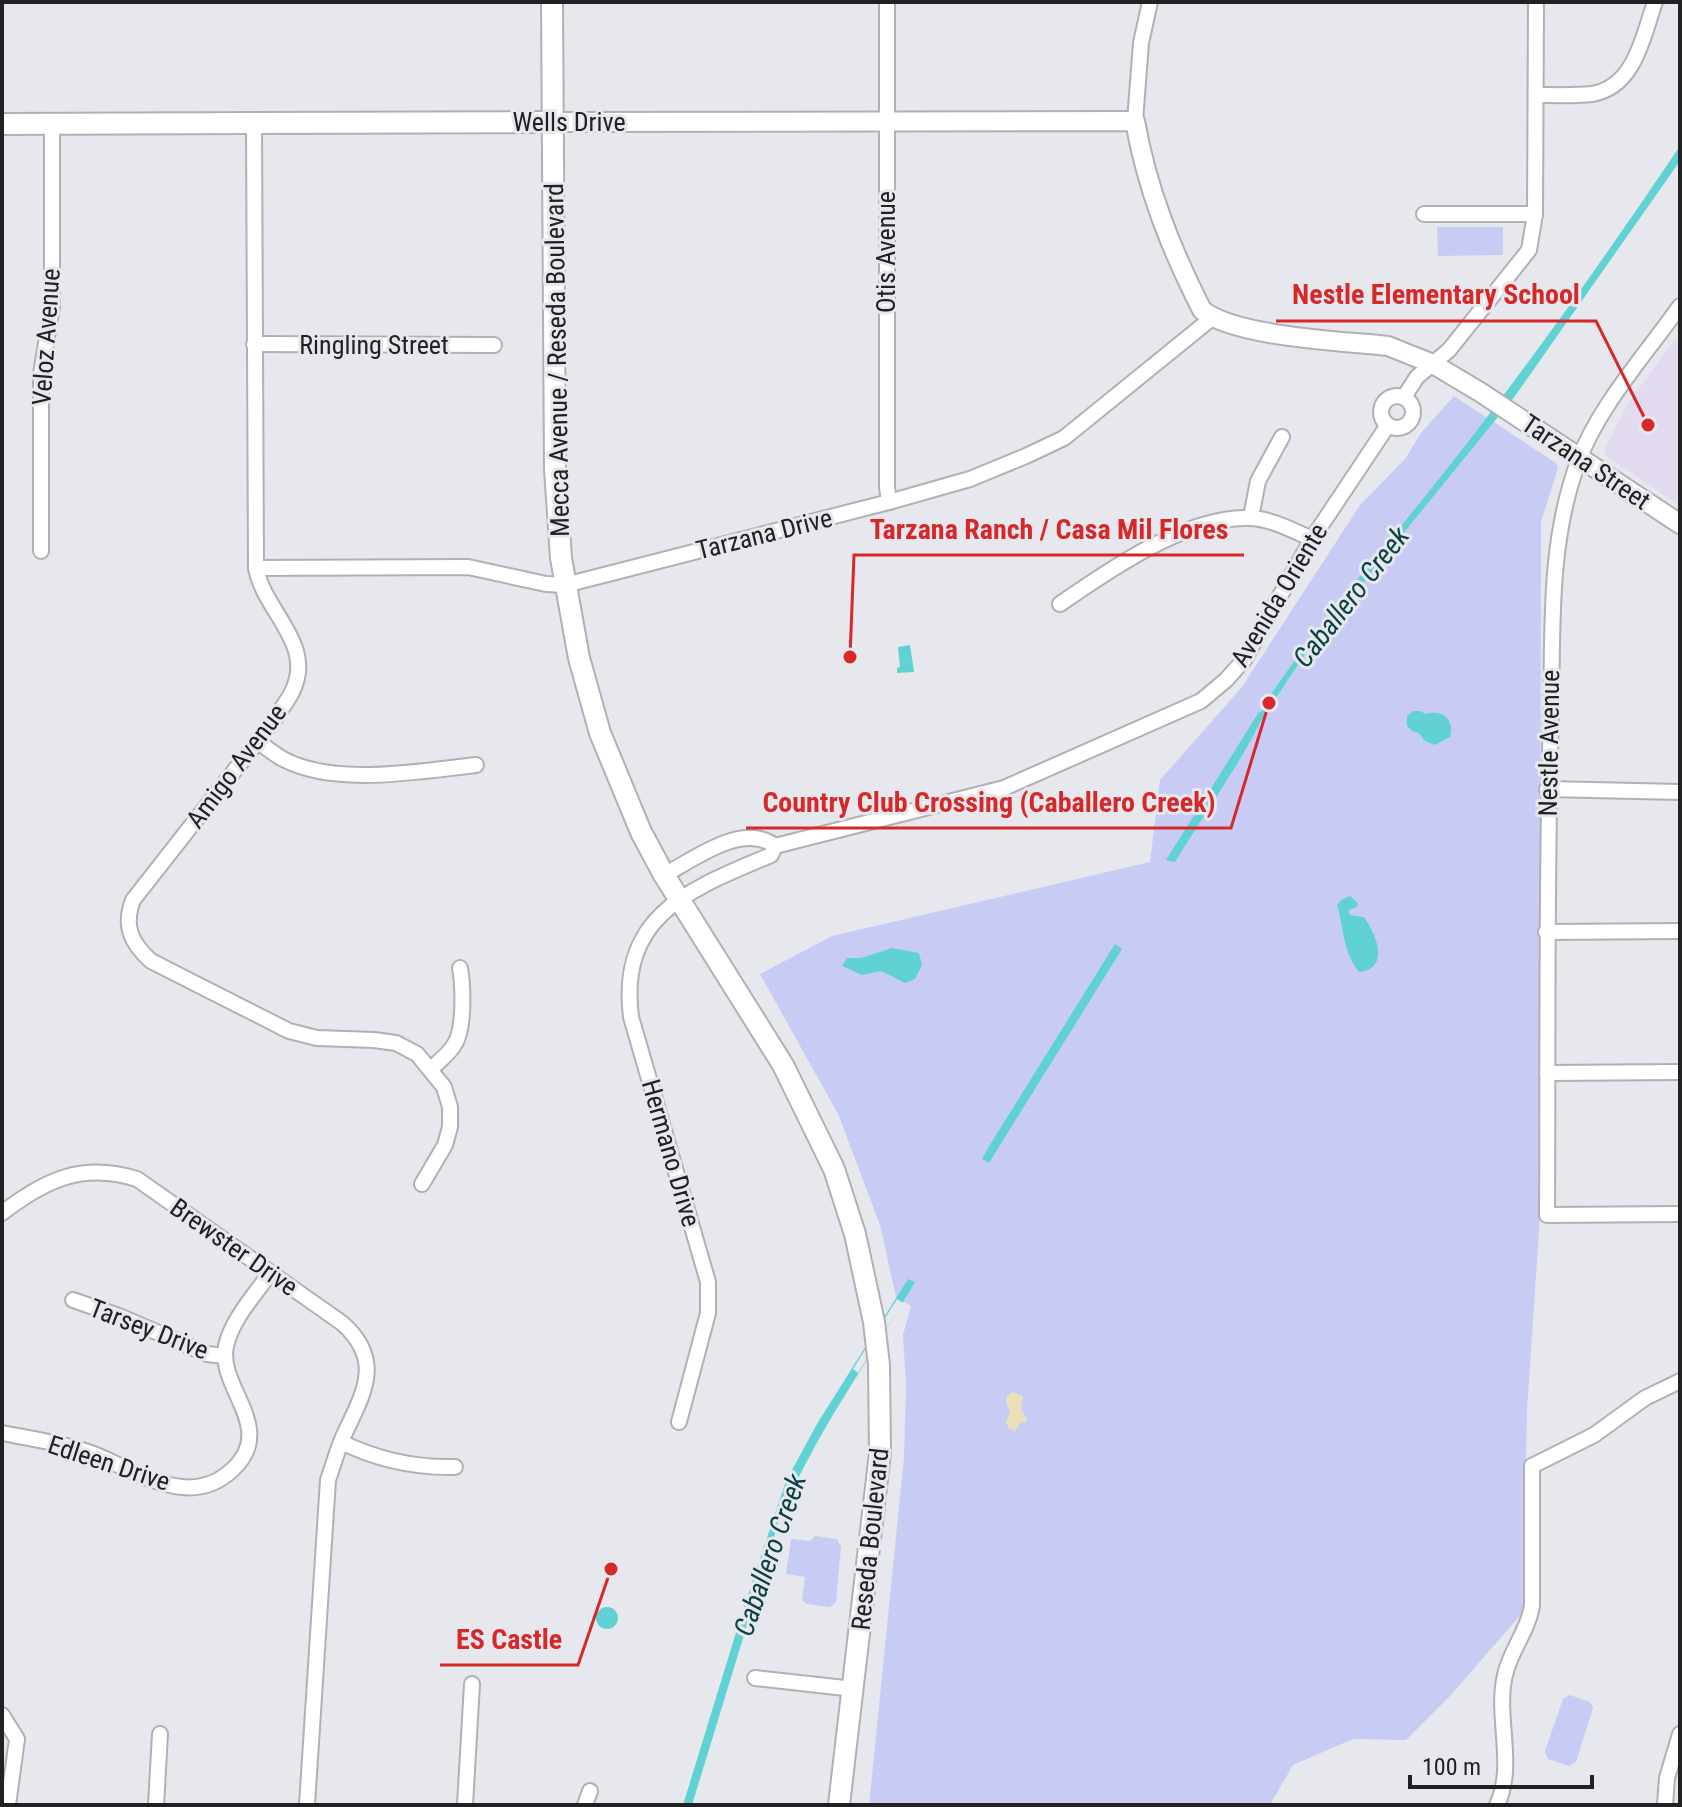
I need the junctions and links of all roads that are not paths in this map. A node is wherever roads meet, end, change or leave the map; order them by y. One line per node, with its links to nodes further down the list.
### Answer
1 (552, 2): 9 (main road, Mecca Avenue / Reseda Boulevard)
2 (887, 2): 7 (street, Otis Avenue)
3 (1150, 2): 8 (street)
4 (1536, 2): 6 (street, Avenida Oriente)
5 (1655, 2): 6 (street)
6 (1536, 95): 14 (street, Avenida Oriente)
7 (886, 121): 8 (street, Wells Drive); 9 (street, Wells Drive); 24 (street, Otis Avenue)
8 (1135, 121): 16 (street)
9 (553, 122): 10 (main road, Wells Drive); 30 (main road, Mecca Avenue / Reseda Boulevard)
10 (254, 123): 12 (main road, Wells Drive); 17 (street, Amigo Avenue)
11 (2, 124): 12 (main road, Wells Drive)
12 (52, 124): 28 (street, Veloz Avenue)
13 (1424, 214): 14 (street)
14 (1535, 214): 19 (street, Avenida Oriente)
15 (1680, 306): 23 (street, Nestle Avenue)
16 (1212, 318): 19 (street); 24 (street, Tarzana Drive)
17 (254, 344): 18 (street, Ringling Street); 29 (street, Amigo Avenue)
18 (494, 345)
19 (1433, 364): 20 (street, Avenida Oriente); 23 (street, Tarzana Street)
20 (1404, 397): 21 (street, Avenida Oriente); 21 (street, Avenida Oriente)
21 (1388, 425): 27 (street, Avenida Oriente)
22 (1282, 437): 25 (street)
23 (1579, 458): 26 (street, Tarzana Street); 34 (street, Nestle Avenue)
24 (889, 502): 30 (street, Tarzana Drive)
25 (1251, 517): 27 (street); 31 (street)
26 (1680, 524)
27 (1312, 539): 36 (street, Avenida Oriente)
28 (41, 551)
29 (256, 568): 30 (street, Tarzana Drive); 32 (street, Amigo Avenue)
30 (565, 585): 37 (main road, Mecca Avenue / Reseda Boulevard)
31 (1060, 604)
32 (257, 741): 33 (street); 42 (street, Amigo Avenue)
33 (476, 765)
34 (1547, 789): 35 (street); 40 (street, Nestle Avenue)
35 (1680, 792)
36 (775, 846): 37 (street, Avenida Oriente); 38 (street, Avenida Oriente)
37 (664, 875): 38 (main road, Mecca Avenue / Reseda Boulevard)
38 (680, 900): 49 (main road, Mecca Avenue / Reseda Boulevard); 53 (street, Hermano Drive)
39 (1680, 931): 40 (street)
40 (1546, 932): 44 (street, Nestle Avenue)
41 (460, 968): 42 (street)
42 (431, 1069): 45 (street, Amigo Avenue)
43 (1680, 1072): 44 (street)
44 (1547, 1073): 47 (street, Nestle Avenue)
45 (422, 1184)
46 (2, 1213): 48 (street, Brewster Drive)
47 (1680, 1214)
48 (270, 1273): 51 (street); 55 (street, Brewster Drive)
49 (865, 1273): 59 (main road, Reseda Boulevard)
50 (73, 1300): 51 (street, Tarsey Drive)
51 (225, 1356): 54 (street, Edleen Drive)
52 (1680, 1381): 68 (street)
53 (679, 1422)
54 (2, 1433)
55 (341, 1442): 56 (street); 65 (street, Brewster Drive)
56 (455, 1467)
57 (755, 1678): 59 (street)
58 (472, 1684): 66 (street)
59 (854, 1689): 67 (main road, Reseda Boulevard)
60 (2, 1715): 63 (street)
61 (160, 1734): 64 (street)
62 (1680, 1734): 69 (street)
63 (8, 1805)
64 (156, 1805)
65 (307, 1805)
66 (465, 1805)
67 (839, 1805)
68 (1497, 1805)
69 (1665, 1805)

